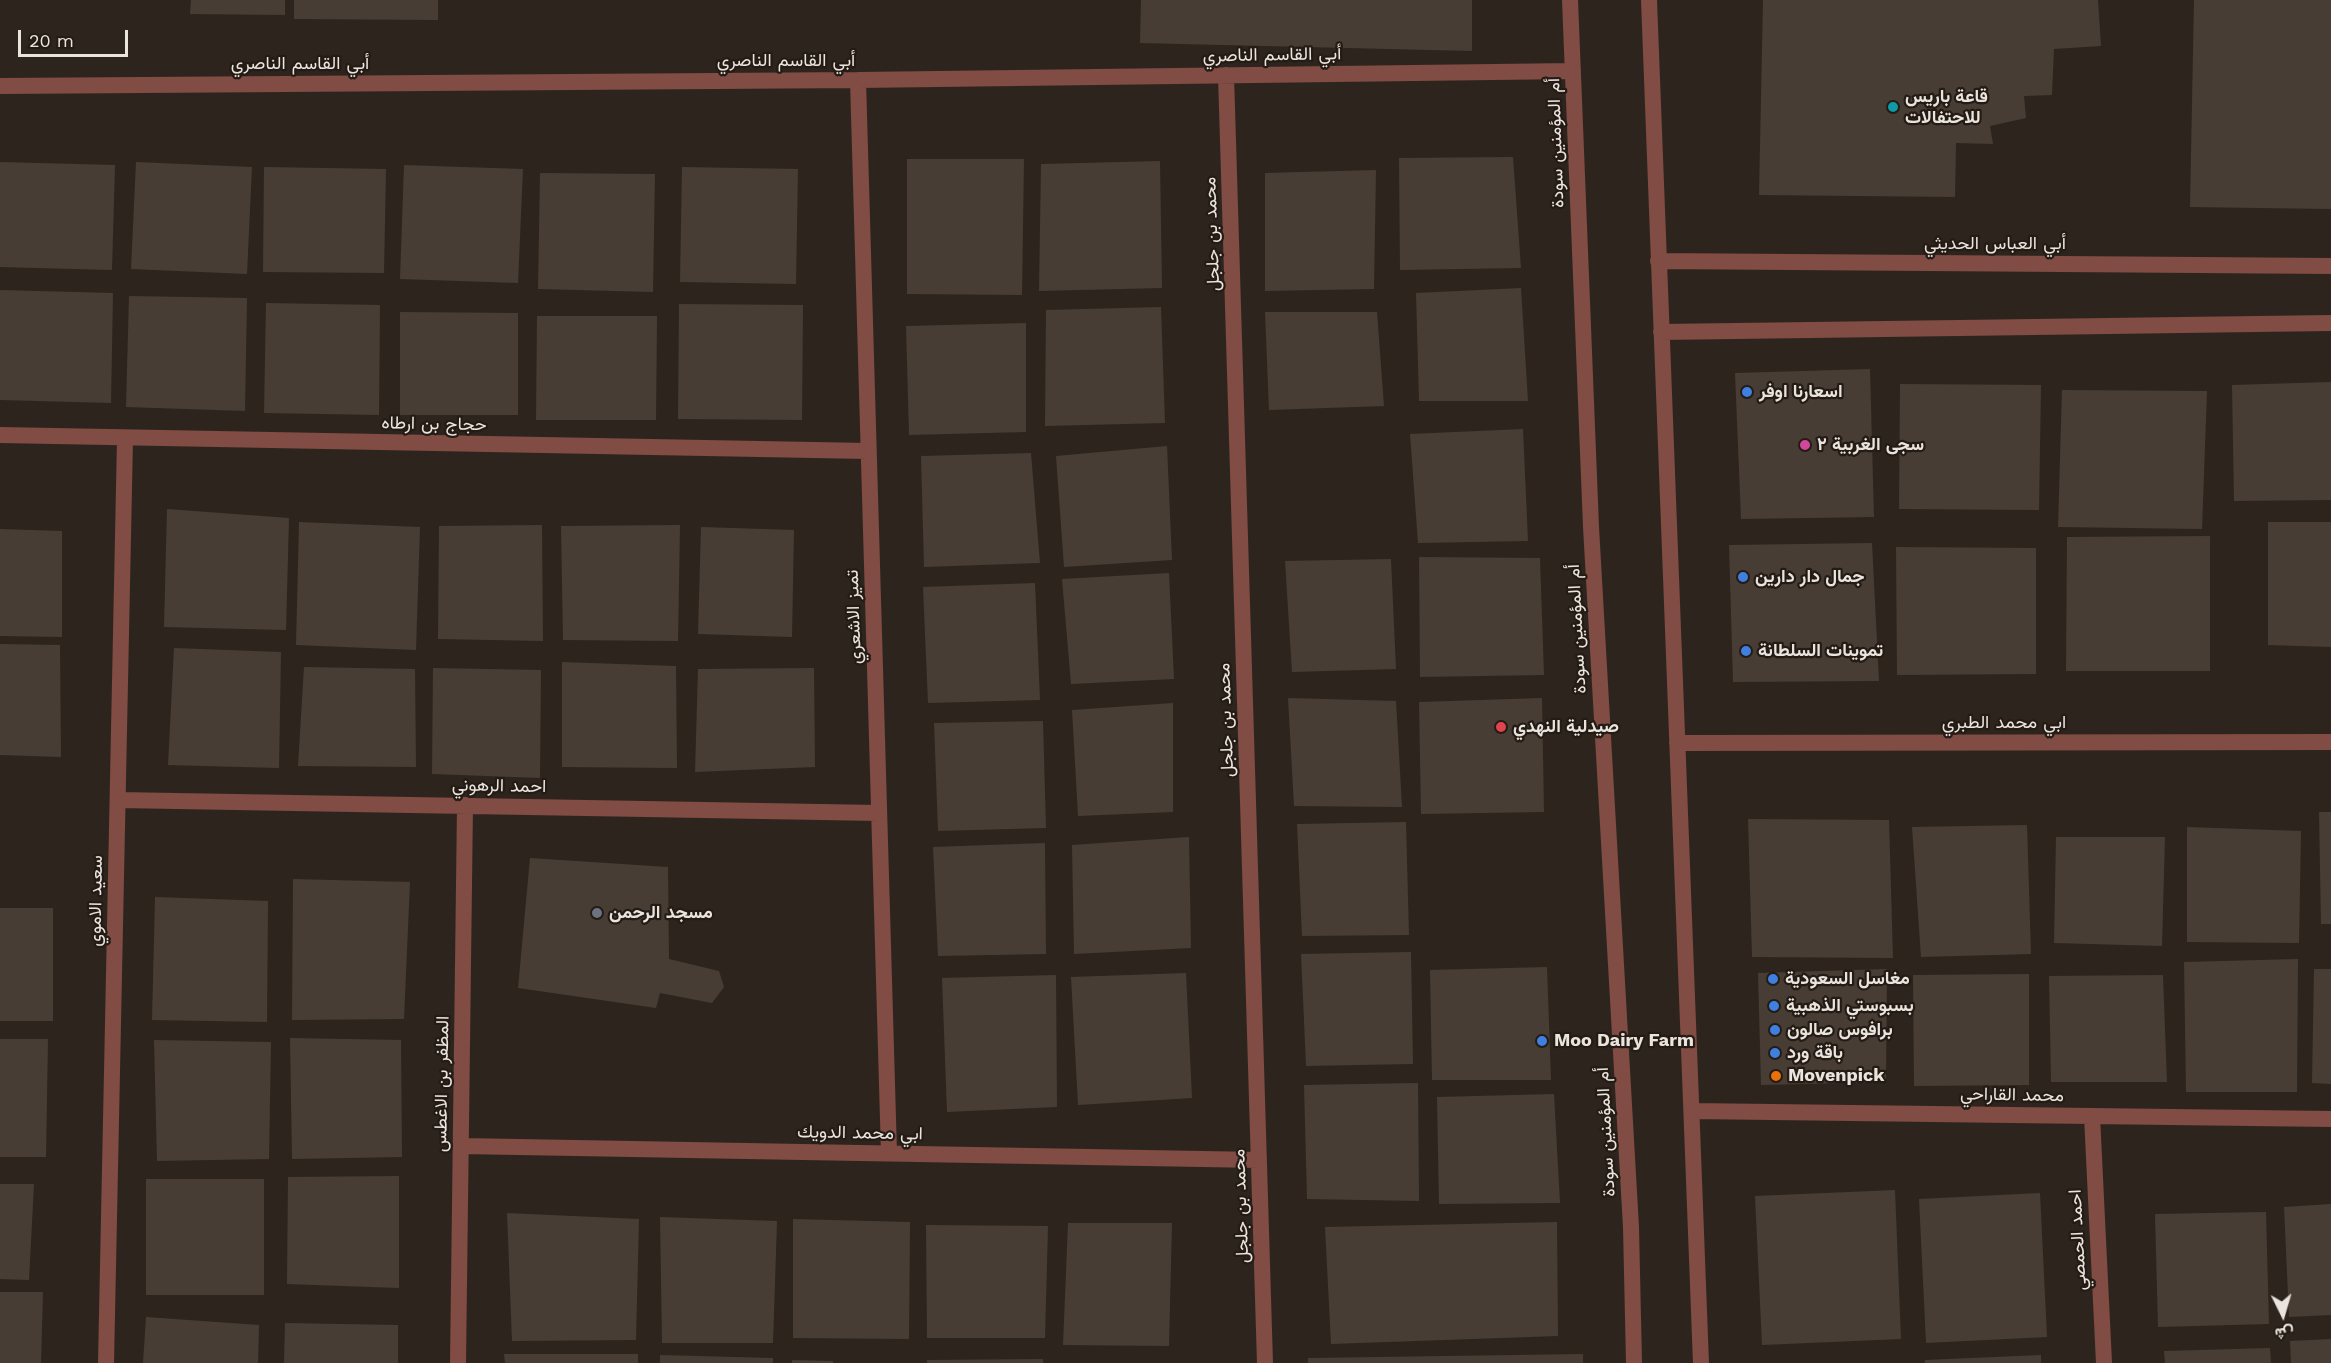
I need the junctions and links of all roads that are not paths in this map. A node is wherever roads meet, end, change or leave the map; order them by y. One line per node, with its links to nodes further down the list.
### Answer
1 (1570, 0): 3 (street, أم المؤمنين سودة)
2 (1649, 0): 7 (street)
3 (1573, 71): 4 (street, أبي القاسم الناصري); 28 (street, أم المؤمنين سودة)
4 (1226, 75): 5 (street, أبي القاسم الناصري); 24 (street, محمد بن جلجل)
5 (858, 80): 6 (street, أبي القاسم الناصري); 13 (street, تميز الاشعري)
6 (0, 86)
7 (1658, 261): 8 (street, أبي العباس الحديثي); 10 (street)
8 (2331, 266)
9 (2331, 323): 10 (street)
10 (1661, 332): 15 (street)
11 (0, 435): 12 (street, حجاج بن ارطاه)
12 (125, 439): 13 (street, حجاج بن ارطاه); 16 (street, سعيد الاموي)
13 (868, 451): 18 (street, تميز الاشعري)
14 (2331, 742): 15 (street, ابي محمد الطبري)
15 (1677, 743): 19 (street)
16 (118, 800): 17 (street, احمد الرهوني); 25 (street, سعيد الاموي)
17 (465, 805): 18 (street, احمد الرهوني); 22 (street, المظفر بن الاغطس)
18 (879, 813): 23 (street, تميز الاشعري)
19 (1692, 1111): 20 (street, محمد القاراحي); 29 (street)
20 (2092, 1116): 21 (street, محمد القاراحي); 30 (street, احمد الحمصي)
21 (2331, 1119)
22 (461, 1146): 23 (street, ابي محمد الدويك); 26 (street, المظفر بن الاغطس)
23 (889, 1153): 24 (street, ابي محمد الدويك)
24 (1259, 1160): 27 (street, محمد بن جلجل)
25 (106, 1363)
26 (458, 1363)
27 (1265, 1363)
28 (1634, 1363)
29 (1701, 1363)
30 (2104, 1363)

